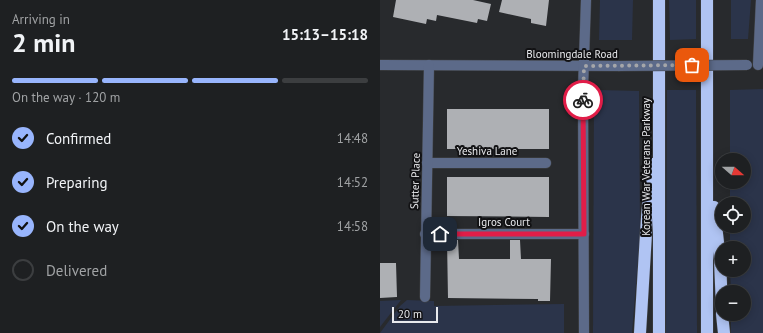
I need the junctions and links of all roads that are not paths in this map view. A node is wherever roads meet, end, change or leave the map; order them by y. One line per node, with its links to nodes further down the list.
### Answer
1 (586, 0): 8 (street)
2 (659, 0): 9 (highway, Korean War Veterans Parkway)
3 (707, 0): 10 (highway)
4 (761, 0): 7 (street)
5 (380, 65): 6 (street, Bloomingdale Road)
6 (429, 65): 8 (street, Bloomingdale Road); 11 (street, Sutter Place)
7 (761, 65): 8 (street, Bloomingdale Road, bridge)
8 (584, 66): 14 (street)
9 (659, 99): 19 (highway); 20 (highway, Korean War Veterans Parkway)
10 (707, 147): 15 (highway); 21 (highway)
11 (427, 163): 12 (street, Yeshiva Lane); 13 (street, Sutter Place)
12 (546, 163)
13 (425, 234): 14 (street, Igros Court); 16 (street, Sutter Place)
14 (584, 234): 18 (street)
15 (721, 285)
16 (424, 297)
17 (723, 321): 22 (highway)
18 (584, 333)
19 (640, 333)
20 (659, 333)
21 (707, 333)
22 (724, 333)

